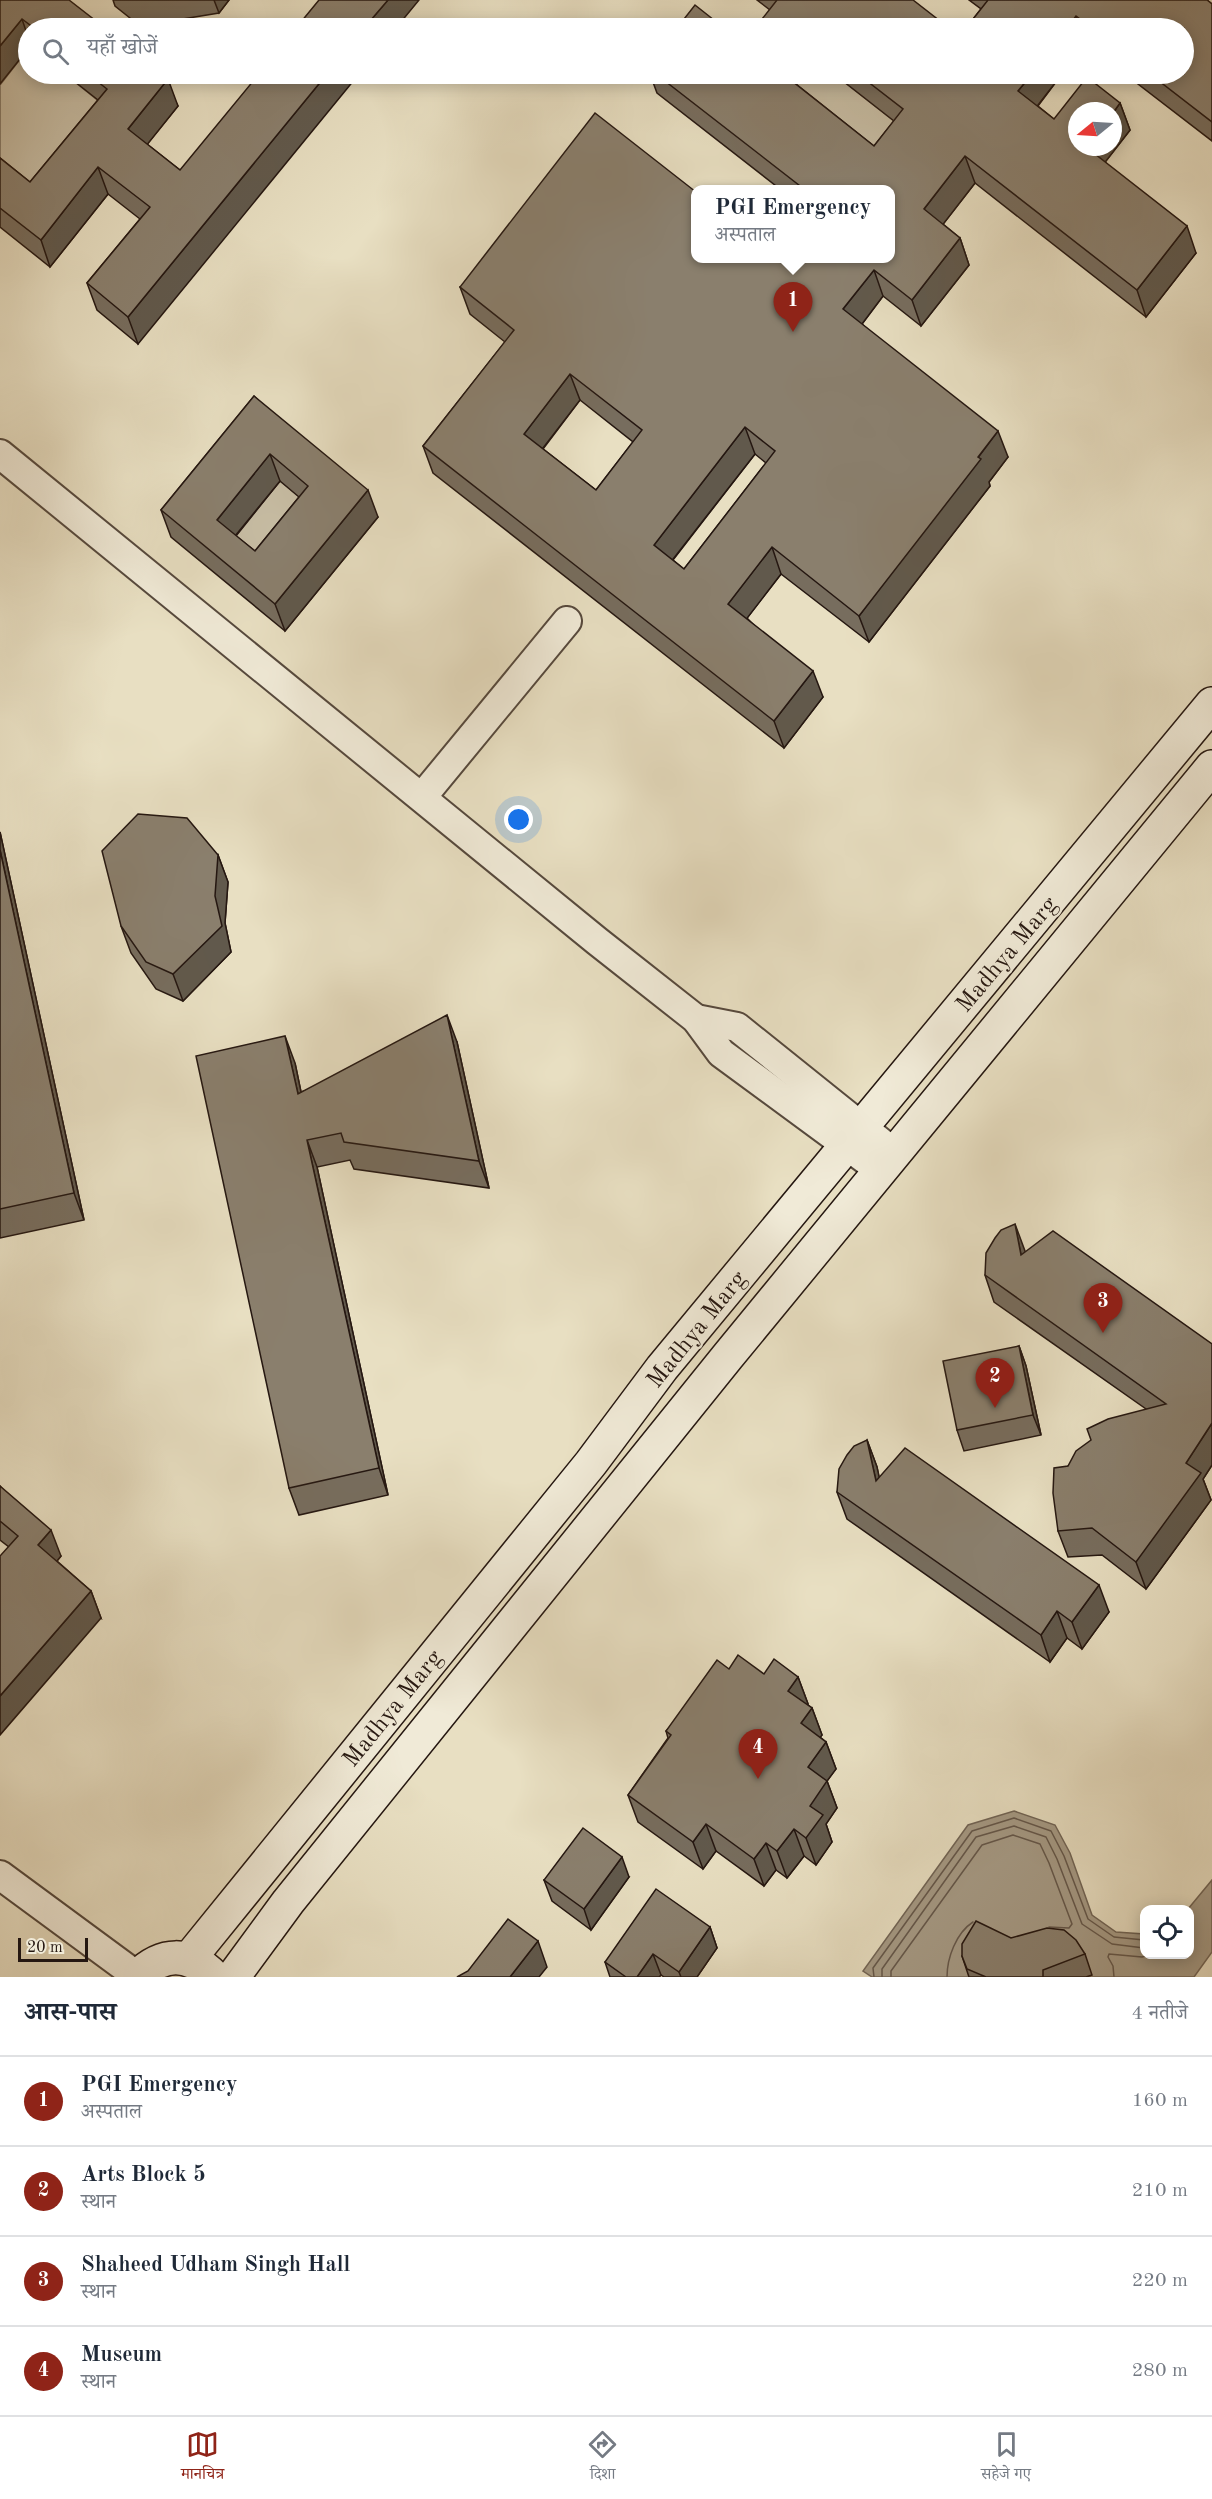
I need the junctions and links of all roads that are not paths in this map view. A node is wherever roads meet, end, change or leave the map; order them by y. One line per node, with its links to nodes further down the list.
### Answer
1 (0, 454): 5 (street)
2 (567, 621): 5 (street)
3 (1212, 704): 6 (main road, Madhya Marg)
4 (1212, 766): 7 (main road, Madhya Marg)
5 (422, 798): 6 (street)
6 (856, 1135): 7 (street); 9 (main road, Madhya Marg)
7 (887, 1161): 11 (main road, Madhya Marg)
8 (0, 1875): 10 (street)
9 (201, 1968): 10 (main road)
10 (137, 1977)
11 (233, 1977)

